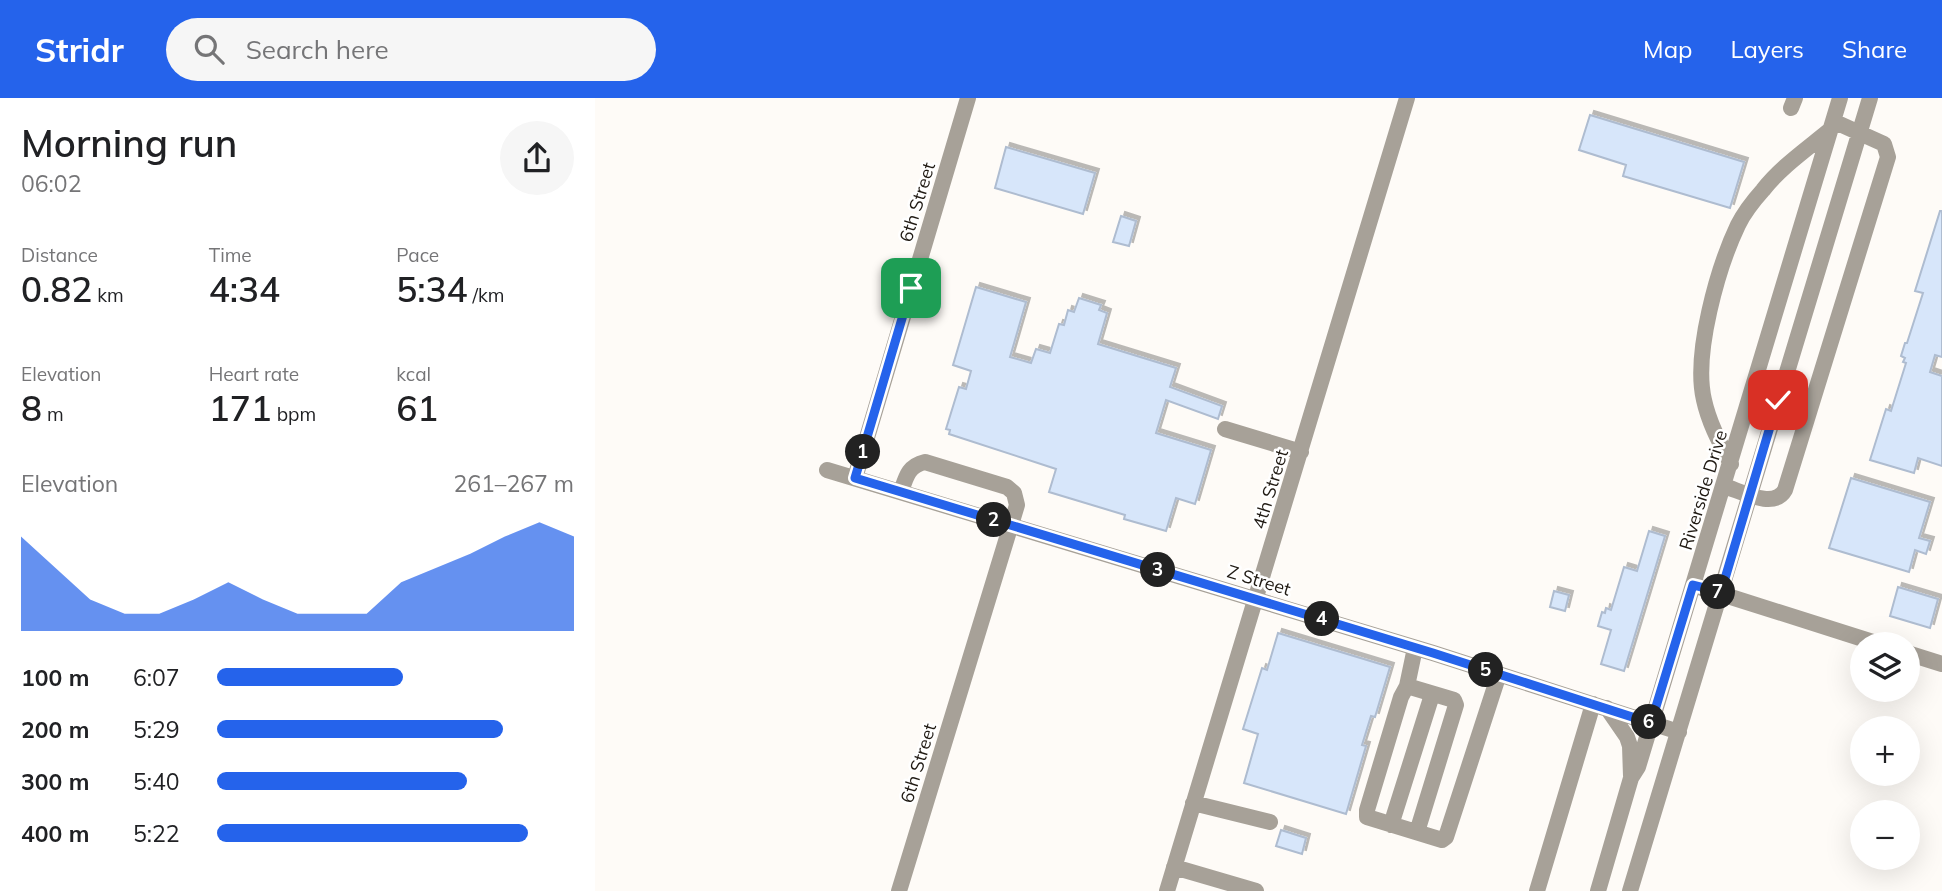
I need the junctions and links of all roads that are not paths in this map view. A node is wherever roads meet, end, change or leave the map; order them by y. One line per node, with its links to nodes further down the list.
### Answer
1 (968, 98): 11 (street, 6th Street)
2 (1407, 98): 8 (street, 4th Street)
3 (1840, 98): 5 (street, Riverside Drive)
4 (1870, 98): 6 (street)
5 (1832, 126): 6 (street); 9 (street, Riverside Drive); 9 (street)
6 (1859, 134): 14 (street); 14 (street)
7 (1225, 429): 8 (street)
8 (1301, 452): 18 (street, 4th Street)
9 (1731, 464): 12 (street, Riverside Drive)
10 (827, 470): 11 (street, Z Street)
11 (855, 478): 13 (street, Z Street)
12 (1724, 486): 14 (street); 16 (street, Riverside Drive)
13 (901, 492): 15 (street, Z Street); 15 (street, 6th Street)
14 (1750, 494): 17 (street)
15 (1010, 525): 18 (street, Z Street); 35 (street, 6th Street)
16 (1693, 585): 17 (street); 27 (street, Riverside Drive)
17 (1721, 592): 19 (street); 28 (street)
18 (1256, 599): 20 (street, Z Street); 30 (street, 4th Street)
19 (1850, 635)
20 (1415, 648): 23 (street, Z Street); 24 (street)
21 (1920, 657): 22 (street)
22 (1942, 664)
23 (1499, 674): 26 (street, Z Street); 33 (street)
24 (1407, 687): 25 (street); 32 (street)
25 (1434, 694): 32 (street); 33 (street)
26 (1600, 706): 27 (street, Z Street); 29 (street); 38 (street)
27 (1651, 723): 28 (street, Z Street); 29 (street, Riverside Drive)
28 (1679, 732): 40 (street)
29 (1631, 778): 39 (street, Riverside Drive)
30 (1193, 803): 31 (street); 34 (street, 4th Street)
31 (1270, 821)
32 (1391, 825): 33 (street)
33 (1417, 832)
34 (1174, 867): 36 (street, 4th Street); 37 (street)
35 (899, 891)
36 (1167, 891)
37 (1256, 891)
38 (1537, 891)
39 (1598, 891)
40 (1630, 891)

